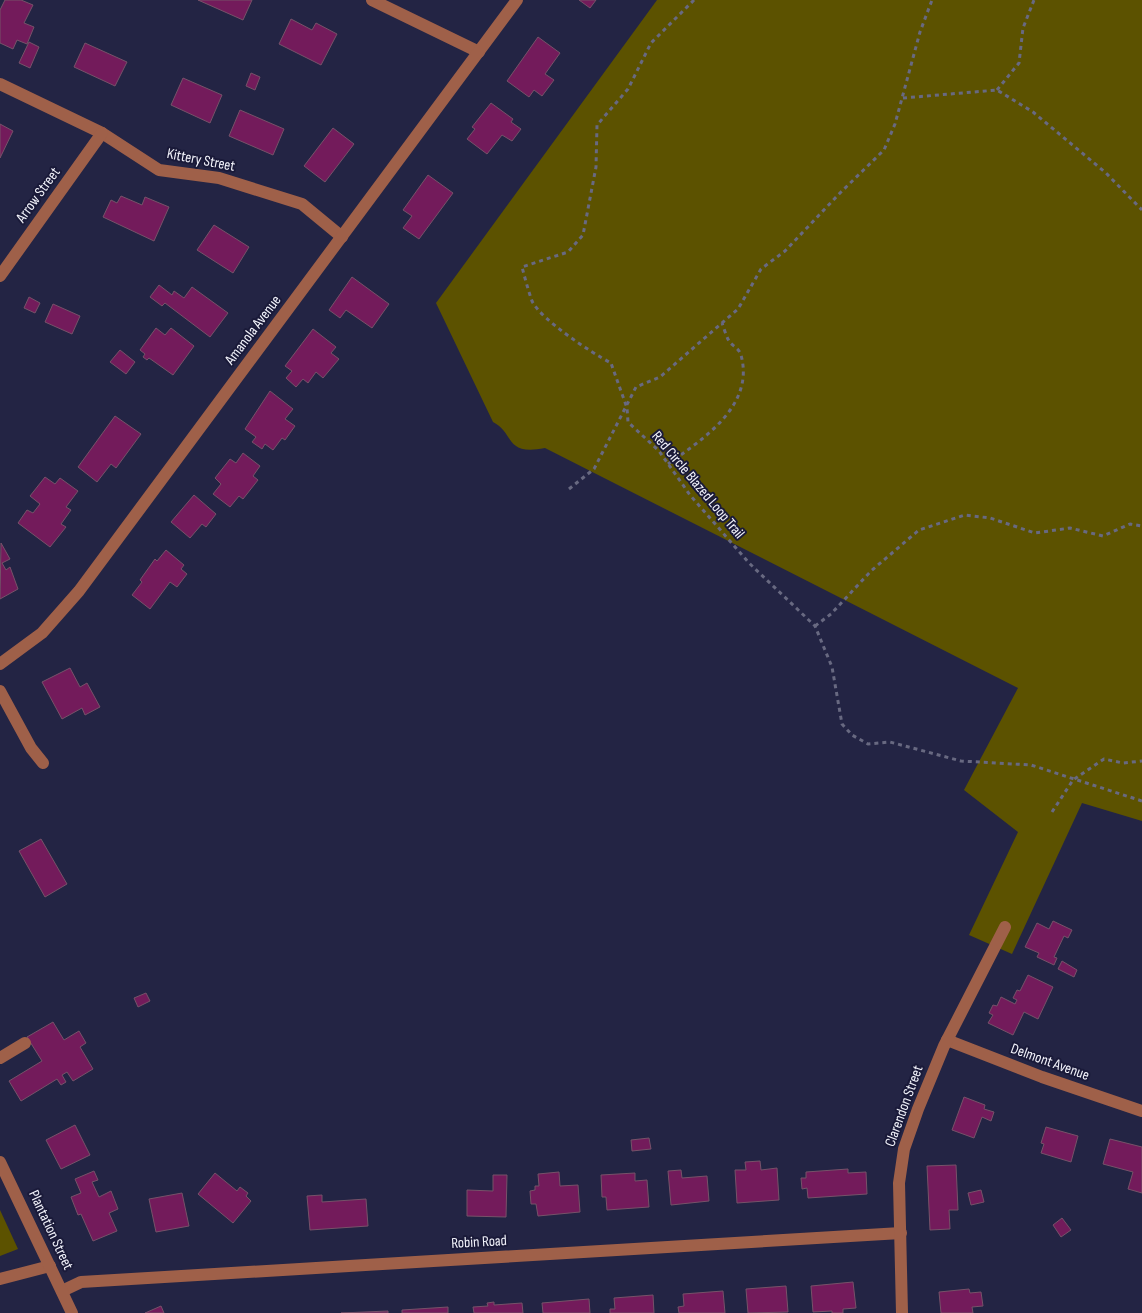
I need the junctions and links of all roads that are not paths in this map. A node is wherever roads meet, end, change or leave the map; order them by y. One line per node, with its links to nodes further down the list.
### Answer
1 (372, 0): 3 (street)
2 (517, 0): 3 (street, Amanola Avenue)
3 (479, 52): 6 (street, Amanola Avenue)
4 (0, 84): 5 (street, Kittery Street)
5 (102, 133): 6 (street, Kittery Street); 7 (street, Arrow Street)
6 (342, 237): 8 (street, Amanola Avenue)
7 (0, 276)
8 (0, 664)
9 (0, 691): 10 (street)
10 (43, 763)
11 (1005, 927): 12 (street, Clarendon Street)
12 (947, 1040): 15 (street, Delmont Avenue); 17 (street, Clarendon Street)
13 (25, 1043): 14 (street)
14 (0, 1058)
15 (1142, 1111)
16 (0, 1162): 18 (street, Plantation Street)
17 (900, 1233): 20 (street, Robin Road); 22 (street, Clarendon Street)
18 (50, 1266): 19 (street); 20 (street, Plantation Street)
19 (0, 1279)
20 (62, 1291): 21 (street, Plantation Street)
21 (72, 1313)
22 (902, 1313)

